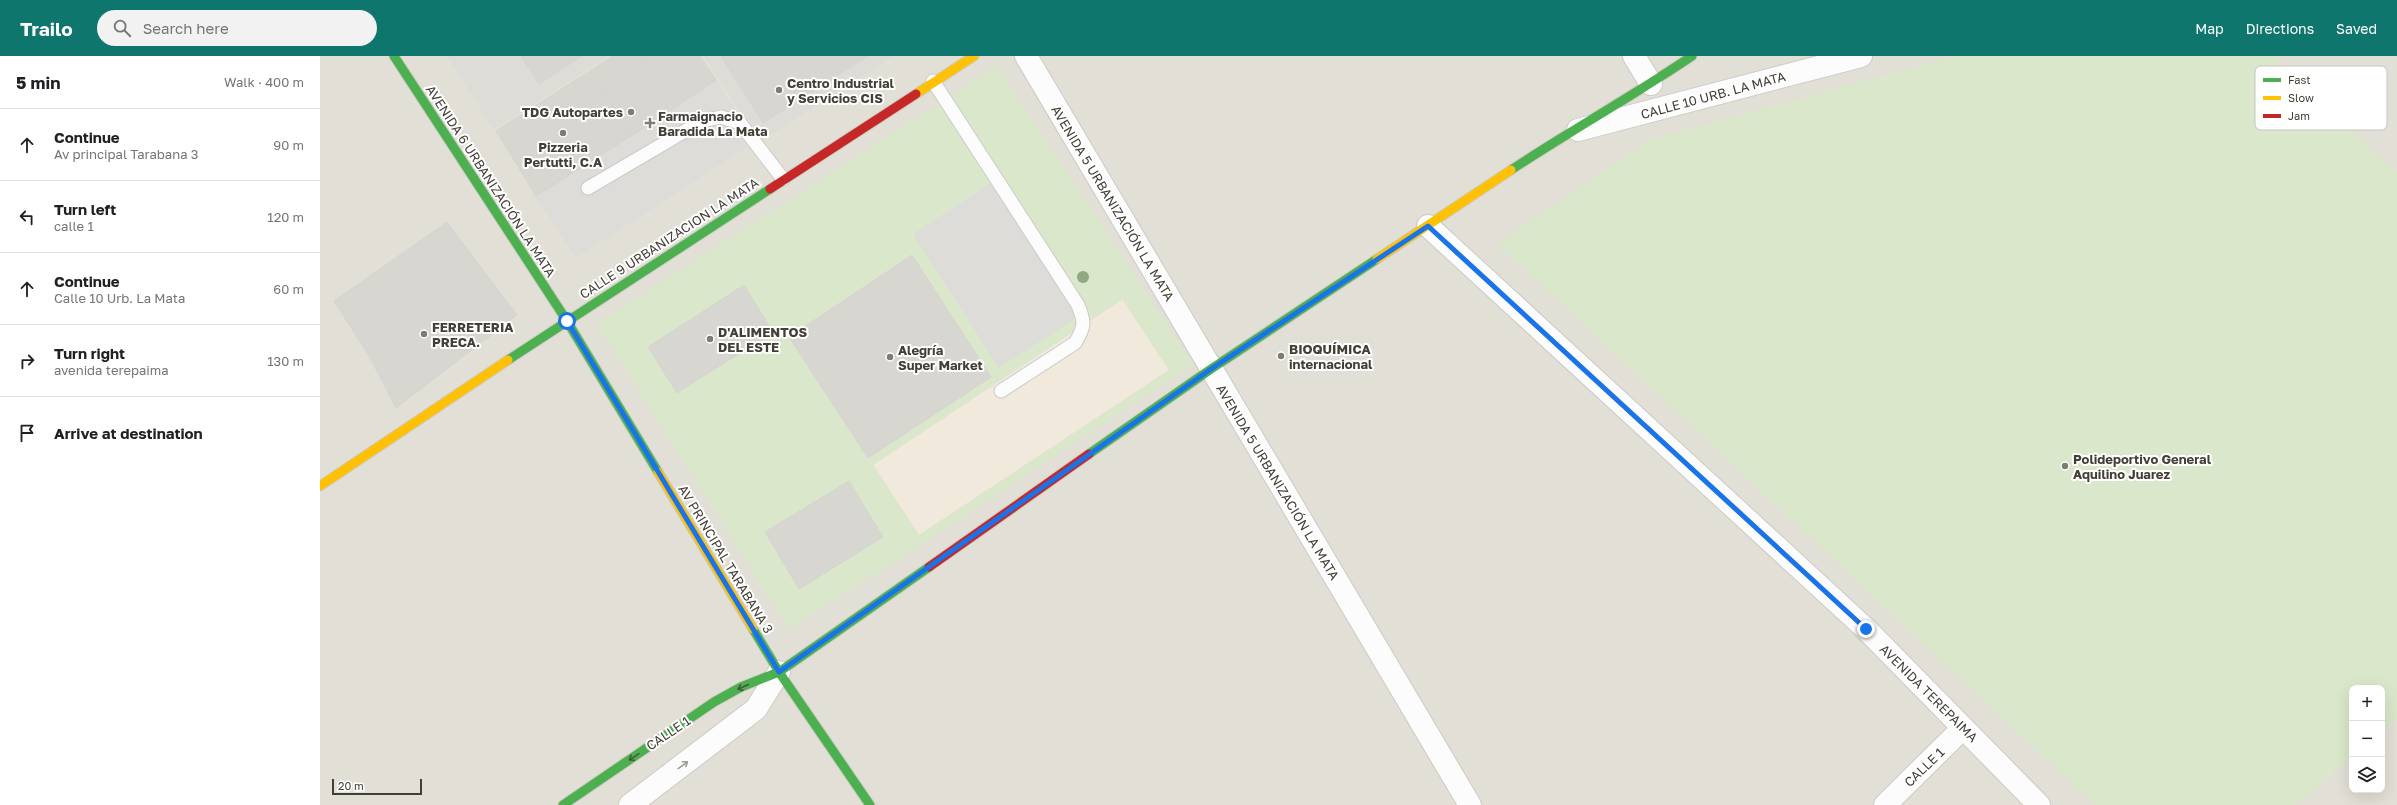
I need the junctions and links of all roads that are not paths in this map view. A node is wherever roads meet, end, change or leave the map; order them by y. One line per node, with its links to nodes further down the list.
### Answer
1 (394, 56): 13 (street, AVENIDA 6 URBANIZACIÓN LA MATA)
2 (974, 56): 7 (street, CALLE 9 URBANIZACION LA MATA)
3 (1026, 56): 14 (street, AVENIDA 5 URBANIZACIÓN LA MATA)
4 (1634, 56): 8 (street)
5 (1692, 56): 8 (street, CALLE 10 URB. LA MATA)
6 (1861, 56): 9 (street, CALLE 10 URB. LA MATA)
7 (933, 81): 10 (street, CALLE 9 URBANIZACION LA MATA); 15 (lane)
8 (1651, 84): 9 (street, CALLE 10 URB. LA MATA)
9 (1565, 134): 12 (street, CALLE 10 URB. LA MATA)
10 (783, 179): 11 (lane); 13 (street, CALLE 9 URBANIZACION LA MATA)
11 (588, 188)
12 (1428, 226): 14 (street, CALLE 10 URB. LA MATA); 18 (street, AVENIDA TEREPAIMA)
13 (567, 321): 16 (street, CALLE 9 URBANIZACION LA MATA); 17 (street, AV PRINCIPAL TARABANA 3)
14 (1211, 369): 17 (street, CALLE 1); 22 (street, AVENIDA 5 URBANIZACIÓN LA MATA)
15 (1001, 391)
16 (320, 486)
17 (779, 672): 19 (street, CALLE 1, one-way to 19); 20 (street, CALLE 1, one-way to 17); 21 (street, AV PRINCIPAL TARABANA 3)
18 (1963, 728): 23 (street, CALLE 1); 24 (street, AVENIDA TEREPAIMA)
19 (563, 805)
20 (630, 805)
21 (870, 805)
22 (1470, 805)
23 (1885, 805)
24 (2039, 805)

